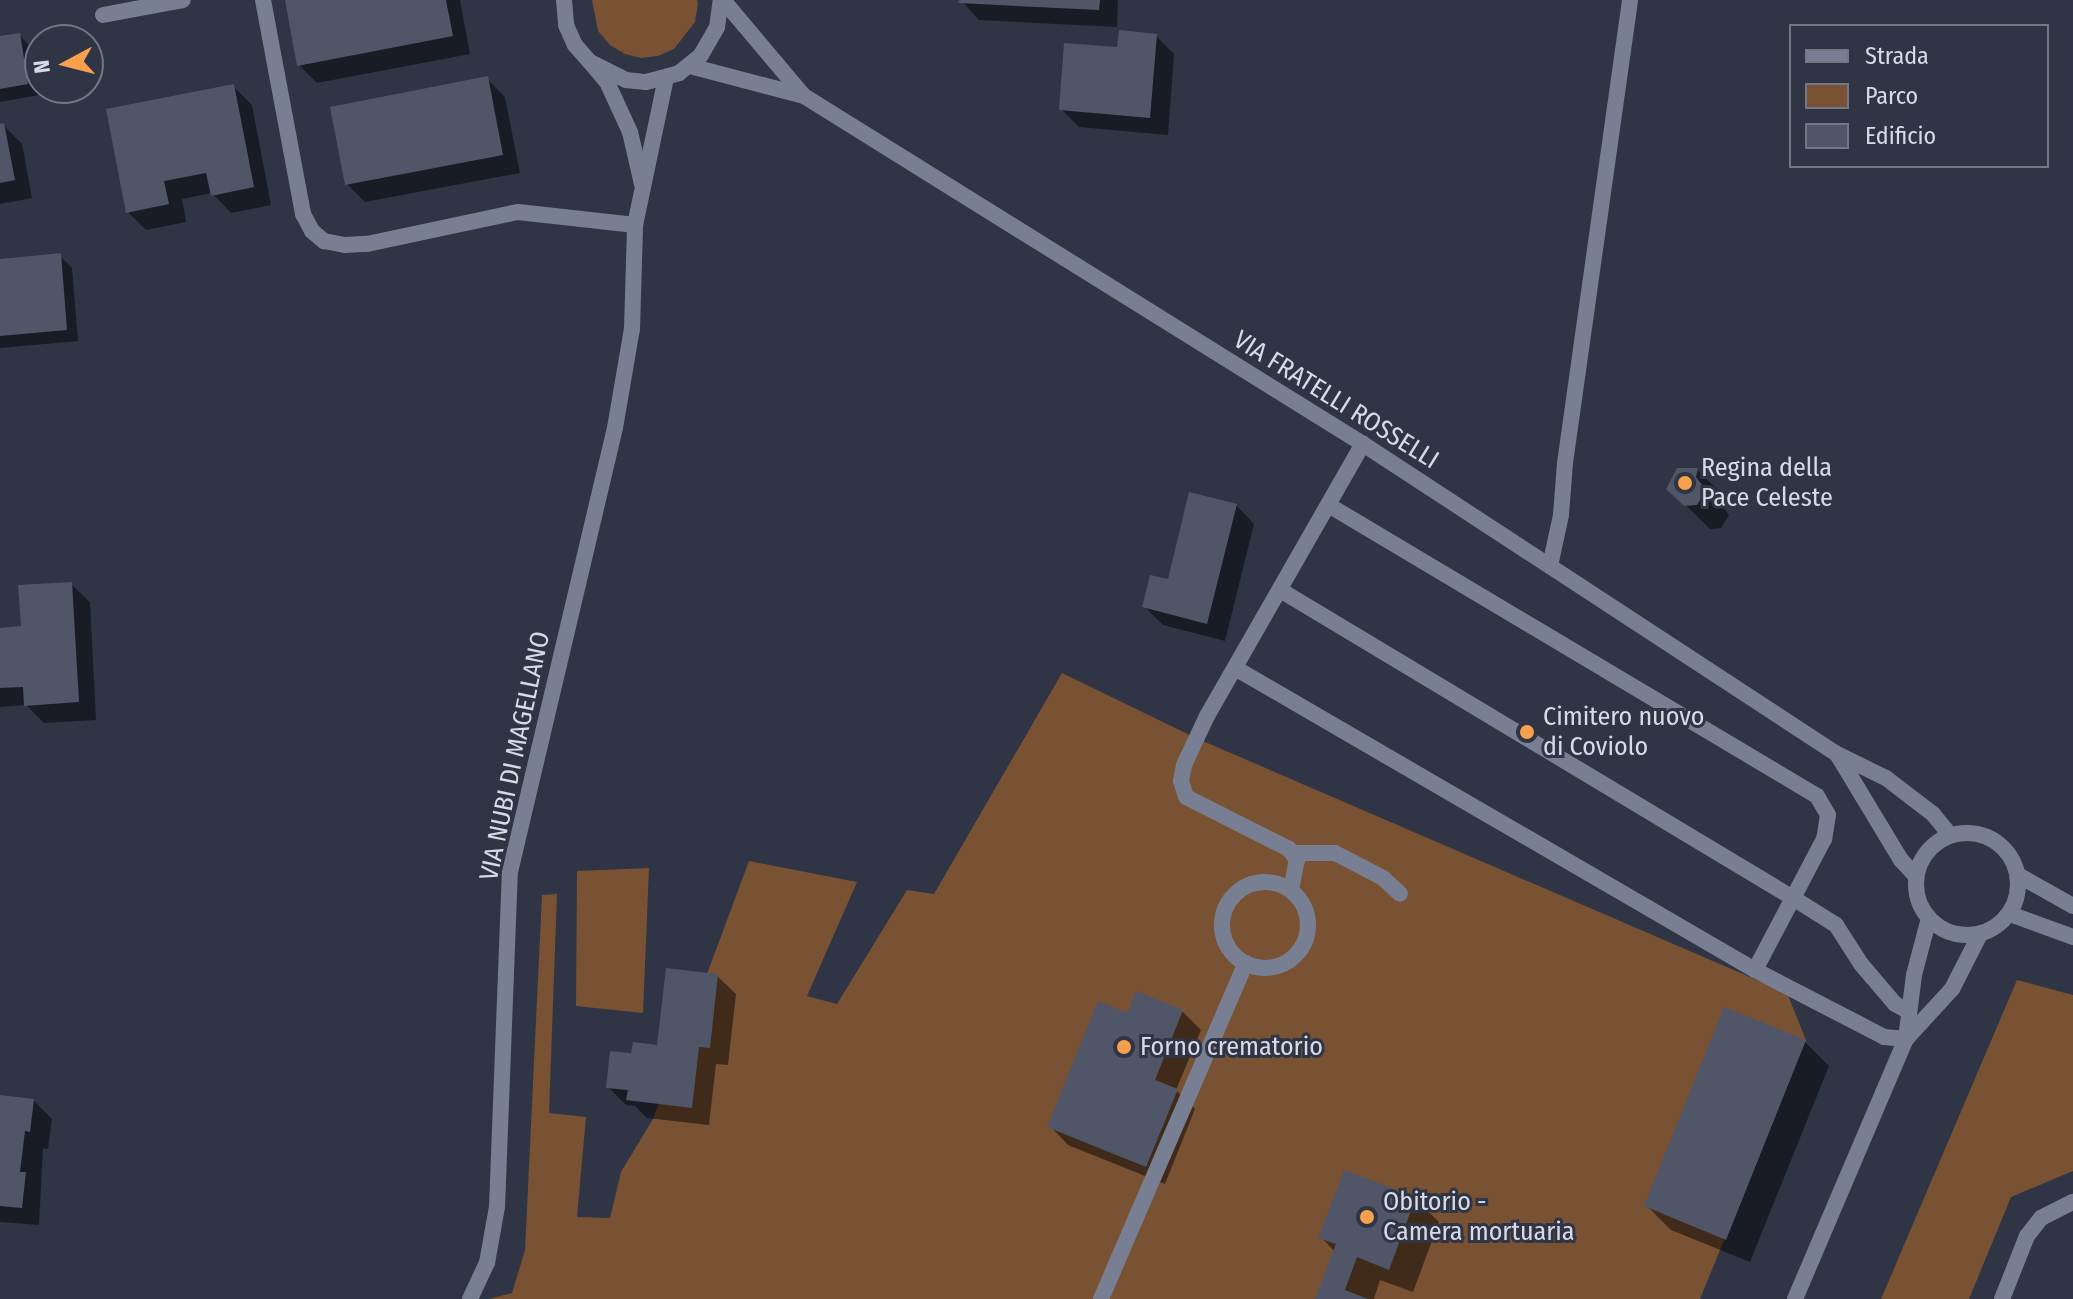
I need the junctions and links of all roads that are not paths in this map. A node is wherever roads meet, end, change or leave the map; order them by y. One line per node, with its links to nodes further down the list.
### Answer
1 (183, 0): 6 (street)
2 (263, 0): 12 (street)
3 (722, 0): 8 (street, VIA FRATELLI ROSSELLI); 10 (street, VIA FRATELLI ROSSELLI)
4 (1630, 0): 15 (street)
5 (563, 1): 7 (street, VIA FRATELLI ROSSELLI)
6 (103, 15)
7 (590, 62): 9 (street, VIA FRATELLI ROSSELLI); 11 (street, VIA NUBI DI MAGELLANO)
8 (690, 66): 9 (street, VIA FRATELLI ROSSELLI); 10 (street, VIA FRATELLI ROSSELLI)
9 (666, 78): 11 (street, VIA NUBI DI MAGELLANO)
10 (804, 96): 13 (street, VIA FRATELLI ROSSELLI)
11 (643, 189): 12 (street, VIA NUBI DI MAGELLANO)
12 (635, 225): 36 (street, VIA NUBI DI MAGELLANO)
13 (1363, 444): 14 (street); 15 (street, VIA FRATELLI ROSSELLI)
14 (1330, 506): 16 (street); 25 (street)
15 (1550, 566): 18 (street, VIA FRATELLI ROSSELLI)
16 (1280, 590): 17 (street); 25 (street)
17 (1235, 668): 20 (street); 32 (street)
18 (1837, 754): 19 (street, VIA FRATELLI ROSSELLI); 22 (street, VIA FRATELLI ROSSELLI)
19 (1950, 835): 21 (street); 22 (street)
20 (1292, 853): 23 (street); 24 (street)
21 (2018, 875): 26 (street); 27 (street)
22 (1916, 876): 28 (street)
23 (1291, 890): 31 (street); 31 (street)
24 (1400, 894)
25 (1793, 898): 32 (street); 33 (street)
26 (2073, 906)
27 (2010, 914): 29 (street); 30 (street)
28 (1929, 918): 29 (street); 33 (street)
29 (1980, 934): 34 (street)
30 (2073, 937)
31 (1246, 963): 37 (street)
32 (1755, 970): 34 (street)
33 (1908, 1011): 34 (street)
34 (1906, 1039): 38 (street)
35 (2073, 1202): 39 (street)
36 (470, 1299)
37 (1101, 1299)
38 (1795, 1299)
39 (2002, 1299)

